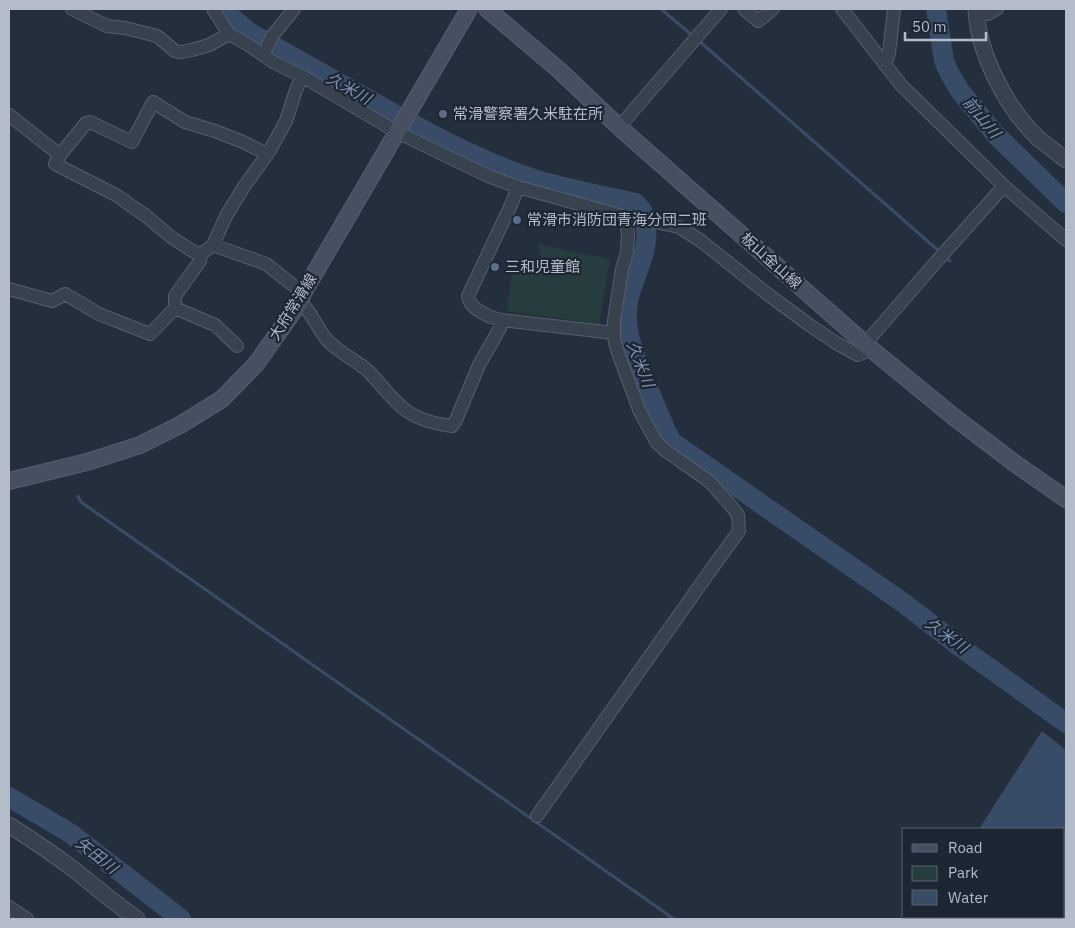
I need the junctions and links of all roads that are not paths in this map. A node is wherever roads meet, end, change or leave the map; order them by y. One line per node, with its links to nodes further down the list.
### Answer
1 (72, 9): 13 (street)
2 (212, 9): 13 (street)
3 (294, 9): 14 (street)
4 (469, 9): 19 (main road, 大府常滑線)
5 (487, 9): 18 (main road, 板山金山線)
6 (721, 9): 18 (street)
7 (744, 9): 8 (street)
8 (773, 9)
9 (842, 9): 15 (street)
10 (894, 9): 15 (street)
11 (997, 9): 12 (street)
12 (976, 11): 22 (street)
13 (229, 34): 14 (street)
14 (264, 52): 16 (street)
15 (885, 65): 23 (street)
16 (302, 76): 19 (street); 20 (street)
17 (9, 115): 21 (street)
18 (619, 127): 35 (main road, 板山金山線)
19 (397, 132): 24 (street); 30 (main road, 大府常滑線)
20 (267, 154): 21 (street); 27 (street)
21 (60, 155): 28 (street)
22 (1066, 160)
23 (1004, 186): 26 (street); 35 (street)
24 (518, 188): 25 (street); 32 (street)
25 (626, 217): 33 (street); 35 (street)
26 (1066, 240)
27 (213, 245): 28 (street); 30 (street)
28 (201, 254): 31 (street)
29 (9, 289): 31 (street)
30 (301, 297): 32 (street); 36 (main road, 大府常滑線)
31 (175, 308): 34 (street)
32 (501, 320): 33 (street)
33 (614, 332): 38 (street)
34 (237, 346)
35 (868, 346): 37 (main road, 板山金山線)
36 (9, 481)
37 (1066, 500)
38 (537, 816)
39 (9, 825): 41 (street)
40 (9, 907): 42 (street)
41 (127, 916)
42 (27, 919)

